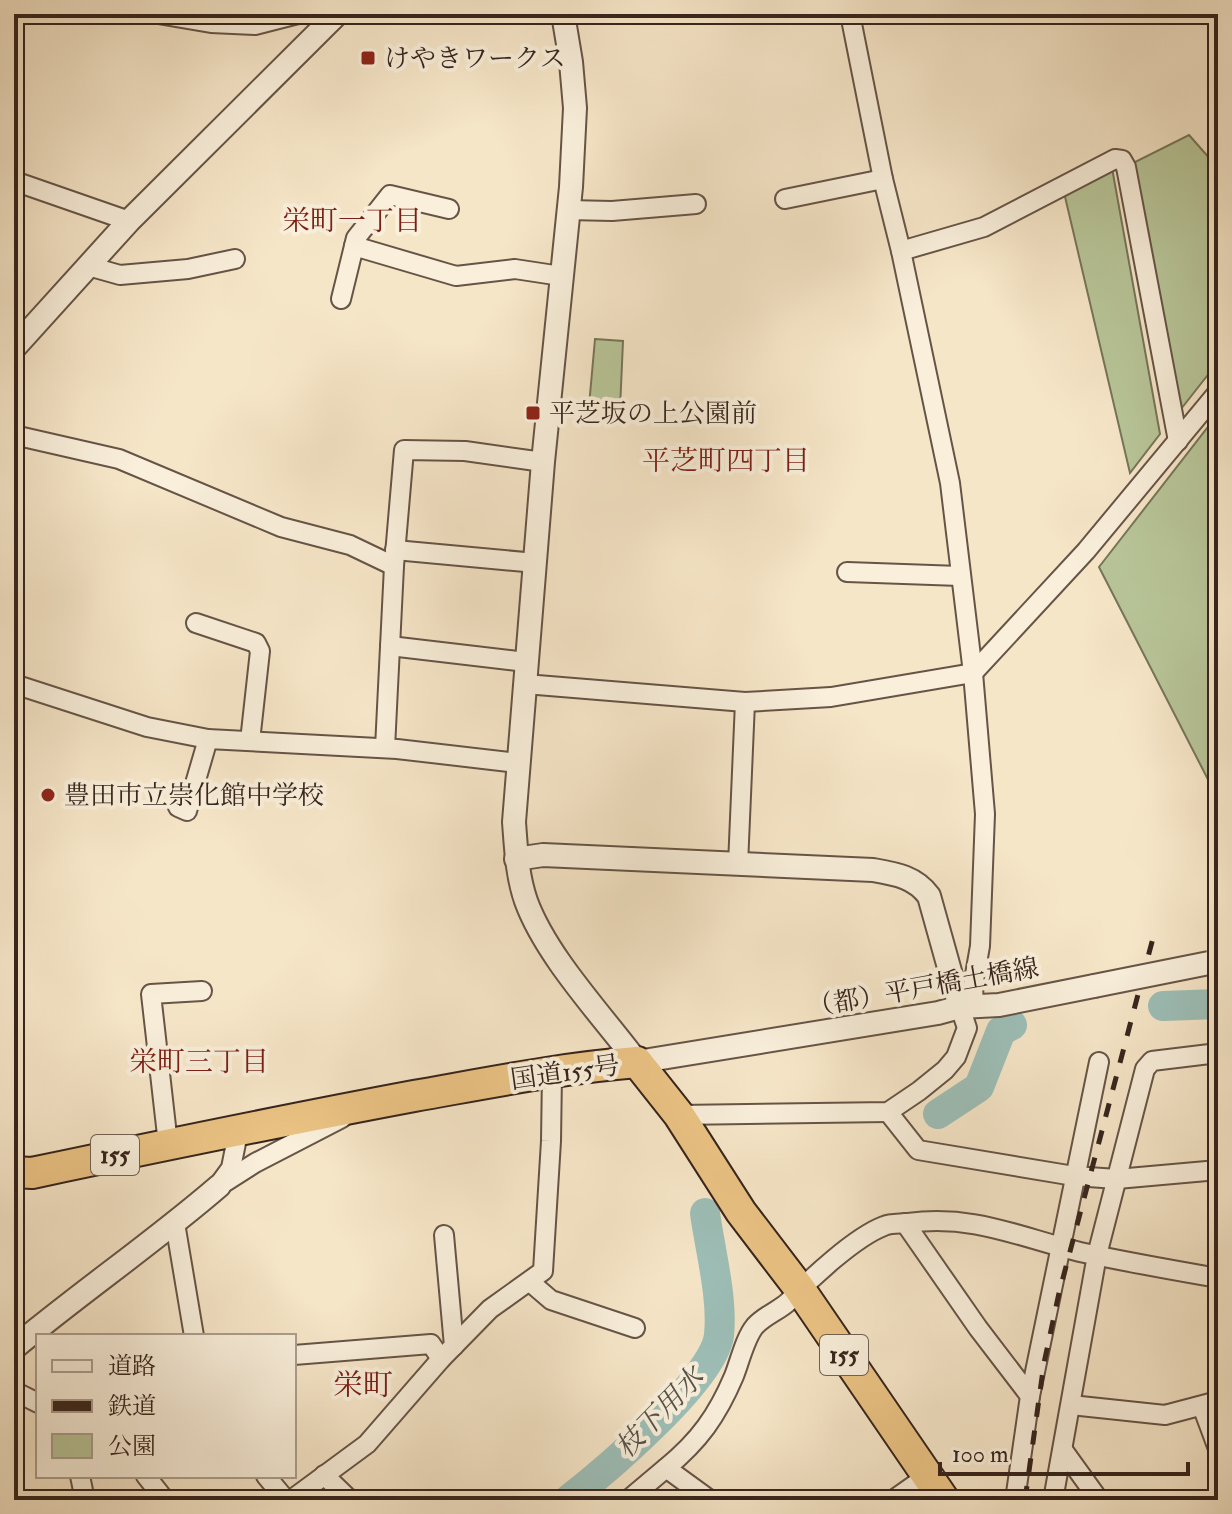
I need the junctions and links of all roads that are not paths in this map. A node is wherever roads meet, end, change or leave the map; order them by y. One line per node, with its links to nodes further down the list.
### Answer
1 (158, 14): 2 (street)
2 (298, 14)
3 (563, 14): 11 (street)
4 (850, 14): 6 (street)
5 (322, 19): 12 (street)
6 (883, 179): 8 (street); 14 (street)
7 (14, 181): 12 (street)
8 (785, 199)
9 (696, 204): 11 (street)
10 (449, 209): 13 (street)
11 (568, 210): 17 (street)
12 (129, 221): 16 (street)
13 (354, 246): 17 (street); 18 (street)
14 (901, 251): 22 (street); 27 (street)
15 (235, 259): 16 (street)
16 (88, 266): 19 (street)
17 (561, 276): 23 (street)
18 (341, 299)
19 (14, 348)
20 (1218, 392): 22 (street)
21 (14, 435): 24 (street)
22 (1178, 441): 31 (street)
23 (543, 462): 24 (street); 25 (street)
24 (395, 558): 25 (street); 29 (street)
25 (536, 563): 30 (street)
26 (847, 572): 27 (street)
27 (960, 576): 31 (street)
28 (196, 623): 35 (street)
29 (390, 646): 30 (street); 36 (street)
30 (525, 673): 33 (street); 37 (street)
31 (973, 673): 33 (street); 43 (street)
32 (14, 684): 34 (street)
33 (745, 702): 40 (street)
34 (208, 739): 35 (street); 38 (street)
35 (250, 741): 36 (street)
36 (385, 748): 37 (street)
37 (518, 763): 39 (street)
38 (178, 807)
39 (516, 859): 40 (street); 45 (street)
40 (738, 865): 43 (street)
41 (1214, 962): 43 (street, （都）平戸橋土橋線, bridge)
42 (202, 991): 52 (street)
43 (967, 1006): 45 (street, （都）平戸橋土橋線); 49 (street)
44 (1218, 1053): 56 (street)
45 (637, 1062): 47 (highway, 国道155号 / 155); 50 (highway, 国道155号 / 155)
46 (1099, 1062): 55 (street)
47 (552, 1074): 48 (highway, 国道155号 / 155); 64 (street)
48 (363, 1106): 51 (highway, 国道155号 / 155); 57 (street)
49 (888, 1112): 50 (street); 55 (street)
50 (679, 1115): 65 (highway, 国道155号 / 155)
51 (239, 1128): 52 (highway, 国道155号 / 155); 57 (street)
52 (168, 1144): 54 (highway, 国道155号 / 155)
53 (1218, 1170): 56 (street)
54 (14, 1172)
55 (1074, 1176): 56 (street); 61 (street)
56 (1117, 1179): 62 (street)
57 (219, 1186): 58 (street)
58 (175, 1223): 67 (street); 68 (street)
59 (905, 1223): 61 (street); 65 (street); 72 (street)
60 (444, 1235): 69 (street)
61 (1061, 1247): 62 (street); 72 (street)
62 (1097, 1255): 63 (street); 75 (street)
63 (1218, 1278)
64 (530, 1282): 66 (street); 69 (street)
65 (799, 1288): 78 (street); 83 (highway, 国道155号 / 155)
66 (635, 1328)
67 (194, 1334)
68 (14, 1348)
69 (447, 1352): 70 (street); 79 (street)
70 (296, 1355)
71 (14, 1391): 73 (street)
72 (1030, 1396): 91 (street)
73 (36, 1402)
74 (1210, 1404): 75 (street); 76 (street)
75 (1071, 1405): 77 (street)
76 (1218, 1449)
77 (1063, 1450): 92 (street); 93 (street)
78 (666, 1468): 88 (street); 89 (street)
79 (324, 1475): 86 (street); 87 (street)
80 (80, 1478): 84 (street)
81 (148, 1478): 85 (street)
82 (268, 1478): 86 (street)
83 (936, 1488): 90 (street)
84 (85, 1500)
85 (165, 1500)
86 (289, 1500)
87 (350, 1500)
88 (628, 1500)
89 (710, 1500)
90 (893, 1500)
91 (1015, 1500)
92 (1053, 1500)
93 (1099, 1500)

